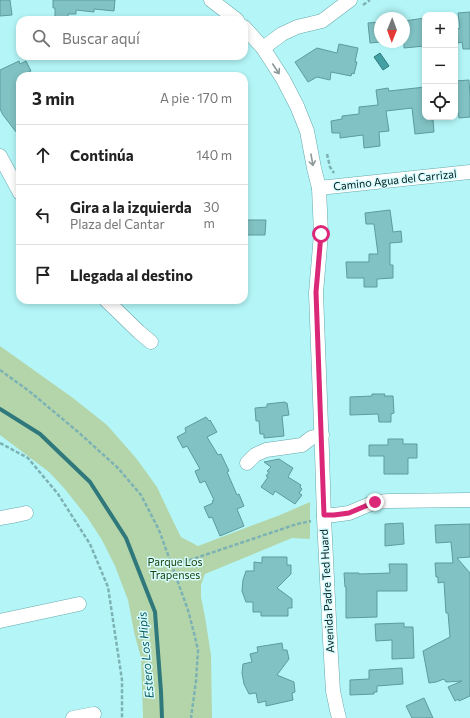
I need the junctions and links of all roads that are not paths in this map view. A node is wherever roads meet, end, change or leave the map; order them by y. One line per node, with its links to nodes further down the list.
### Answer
1 (211, 0): 3 (street)
2 (355, 4): 5 (street)
3 (232, 16)
4 (248, 31): 5 (street, Avenida Padre Ted Huard)
5 (263, 48): 9 (street, Avenida Padre Ted Huard, one-way to 9)
6 (0, 156): 8 (street)
7 (470, 172): 9 (street, Camino Agua del Carrizal)
8 (16, 186)
9 (319, 188): 12 (street, Avenida Padre Ted Huard)
10 (110, 304): 11 (street)
11 (151, 342)
12 (322, 435): 13 (street); 14 (street, Avenida Padre Ted Huard)
13 (302, 445): 14 (street); 15 (street)
14 (322, 452): 18 (street, Avenida Padre Ted Huard)
15 (247, 463)
16 (470, 500): 18 (street)
17 (26, 513): 19 (street)
18 (324, 516): 24 (street, Avenida Padre Ted Huard)
19 (0, 518)
20 (79, 604): 21 (street)
21 (0, 621)
22 (94, 714): 23 (street)
23 (73, 718)
24 (339, 718)

